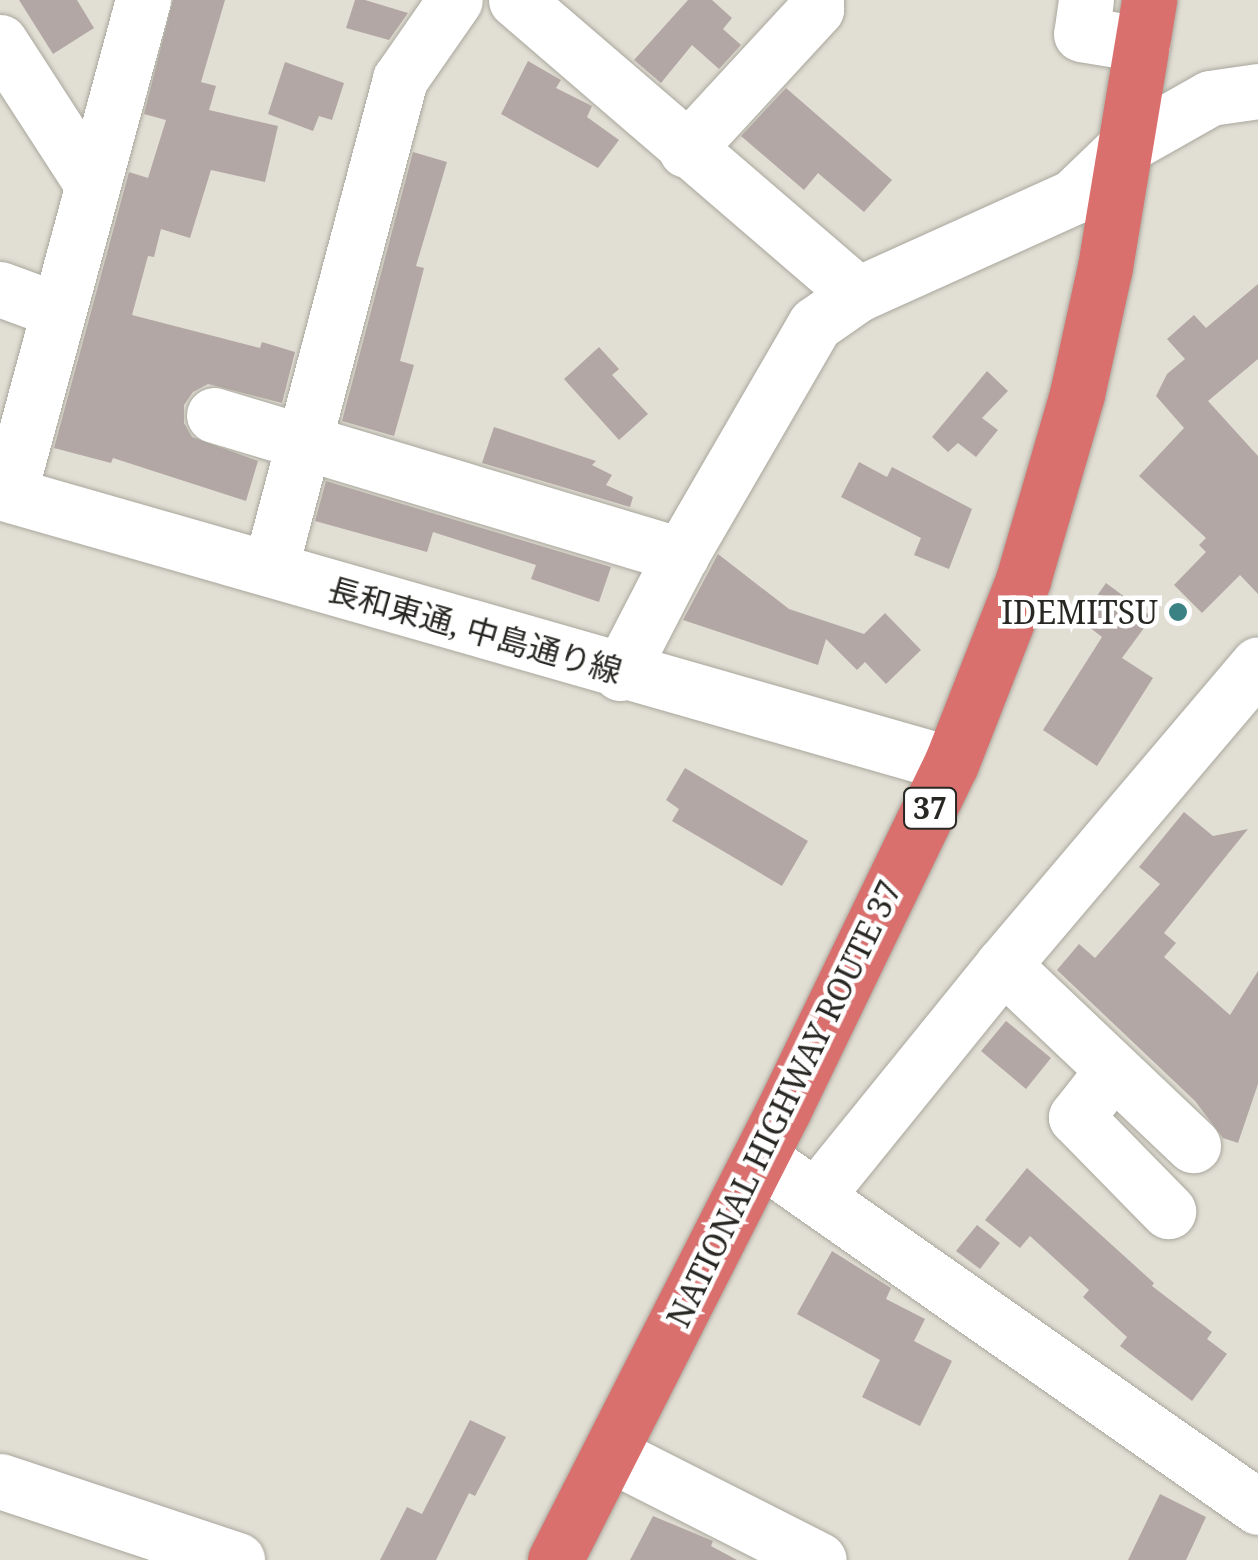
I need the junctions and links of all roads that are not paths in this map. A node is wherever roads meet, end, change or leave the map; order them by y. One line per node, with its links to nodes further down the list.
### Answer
1 (143, 0): 11 (street)
2 (455, 0): 16 (street)
3 (516, 0): 10 (street)
4 (816, 0): 10 (street)
5 (1086, 0): 6 (street)
6 (1146, 22): 9 (highway, NATIONAL HIGHWAY ROUTE 37 / 37)
7 (0, 42): 11 (street)
8 (1258, 90): 9 (street)
9 (1127, 145): 13 (street); 22 (highway, NATIONAL HIGHWAY ROUTE 37 / 37)
10 (686, 150): 13 (street)
11 (92, 184): 14 (street)
12 (0, 289): 14 (street)
13 (858, 294): 18 (street)
14 (57, 310): 17 (street)
15 (214, 415): 16 (street)
16 (303, 444): 18 (street); 19 (street)
17 (5, 493): 19 (street, 長和東通, 中島通り線)
18 (681, 555): 21 (street)
19 (270, 570): 21 (street, 長和東通, 中島通り線)
20 (1258, 664): 23 (street)
21 (620, 673): 22 (street, 長和東通, 中島通り線)
22 (951, 764): 26 (highway, NATIONAL HIGHWAY ROUTE 37 / 37)
23 (1003, 965): 24 (street); 27 (street)
24 (1113, 1070): 25 (street); 28 (street)
25 (1192, 1145)
26 (760, 1158): 27 (street); 29 (highway, NATIONAL HIGHWAY ROUTE 37 / 37)
27 (816, 1196): 31 (street)
28 (1168, 1211)
29 (610, 1454): 33 (highway, NATIONAL HIGHWAY ROUTE 37 / 37); 34 (street)
30 (0, 1481): 32 (street)
31 (1258, 1507)
32 (238, 1560)
33 (555, 1560)
34 (818, 1560)

